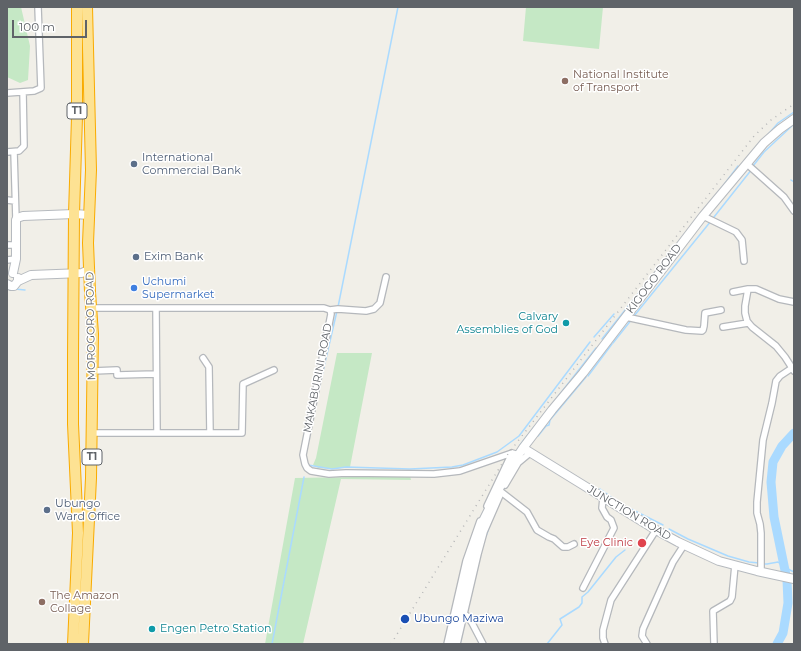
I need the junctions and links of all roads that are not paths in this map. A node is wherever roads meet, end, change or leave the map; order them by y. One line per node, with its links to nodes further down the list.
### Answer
1 (38, 7): 5 (street)
2 (77, 7): 13 (highway, MOROGORO ROAD / T1)
3 (87, 7): 14 (highway, MOROGORO ROAD / T1)
4 (7, 92): 5 (street)
5 (24, 92): 8 (street)
6 (794, 119): 9 (main road, KIGOGO ROAD)
7 (7, 152): 8 (street)
8 (14, 152): 11 (street)
9 (747, 164): 12 (street); 15 (main road, KIGOGO ROAD)
10 (7, 200): 11 (street)
11 (15, 201): 16 (street)
12 (794, 210)
13 (74, 214): 14 (main road); 16 (main road); 23 (highway, MOROGORO ROAD / T1)
14 (89, 215): 22 (highway, MOROGORO ROAD / T1)
15 (703, 216): 21 (street); 36 (main road, KIGOGO ROAD)
16 (16, 220): 18 (main road)
17 (7, 245): 18 (street)
18 (16, 245): 19 (main road)
19 (16, 259): 20 (street); 24 (main road); 25 (main road)
20 (7, 260)
21 (744, 262)
22 (90, 269): 23 (main road); 32 (highway, MOROGORO ROAD / T1)
23 (74, 273): 25 (main road); 61 (highway, MOROGORO ROAD / T1)
24 (9, 275): 27 (main road)
25 (29, 275): 27 (main road)
26 (386, 277): 34 (street)
27 (18, 281): 28 (main road)
28 (8, 285)
29 (748, 289): 30 (street); 31 (street); 37 (street)
30 (733, 292)
31 (794, 302)
32 (91, 308): 33 (street, MAKABURINI ROAD); 42 (highway, MOROGORO ROAD / T1)
33 (156, 308): 34 (street, MAKABURINI ROAD); 43 (street)
34 (330, 310): 47 (street, MAKABURINI ROAD)
35 (721, 310): 36 (street)
36 (626, 317): 47 (main road, KIGOGO ROAD)
37 (748, 323): 38 (street); 40 (street)
38 (722, 327)
39 (203, 358): 46 (street)
40 (793, 369): 55 (street)
41 (274, 370): 46 (street)
42 (93, 371): 43 (street); 44 (highway, MOROGORO ROAD / T1)
43 (156, 374): 45 (street)
44 (92, 433): 45 (street); 62 (highway, MOROGORO ROAD / T1)
45 (157, 433): 46 (street)
46 (210, 433)
47 (518, 452): 48 (main road, JUNCTION ROAD); 49 (main road, KIGOGO ROAD); 63 (street)
48 (530, 453): 49 (street); 50 (main road, JUNCTION ROAD)
49 (500, 491): 52 (street); 60 (main road, KIGOGO ROAD)
50 (603, 498): 51 (main road, JUNCTION ROAD); 59 (street)
51 (656, 530): 53 (main road, JUNCTION ROAD); 67 (street)
52 (574, 544)
53 (684, 545): 54 (main road, JUNCTION ROAD); 68 (street)
54 (738, 566): 55 (main road, JUNCTION ROAD); 56 (main road, JUNCTION ROAD); 69 (street)
55 (761, 568): 56 (main road, JUNCTION ROAD)
56 (770, 572): 57 (main road); 58 (main road)
57 (794, 575)
58 (794, 579)
59 (583, 588)
60 (461, 613): 64 (main road, KIGOGO ROAD); 65 (street); 66 (street)
61 (73, 644)
62 (83, 644)
63 (447, 644)
64 (452, 644)
65 (457, 644)
66 (483, 644)
67 (605, 644)
68 (647, 644)
69 (714, 644)

